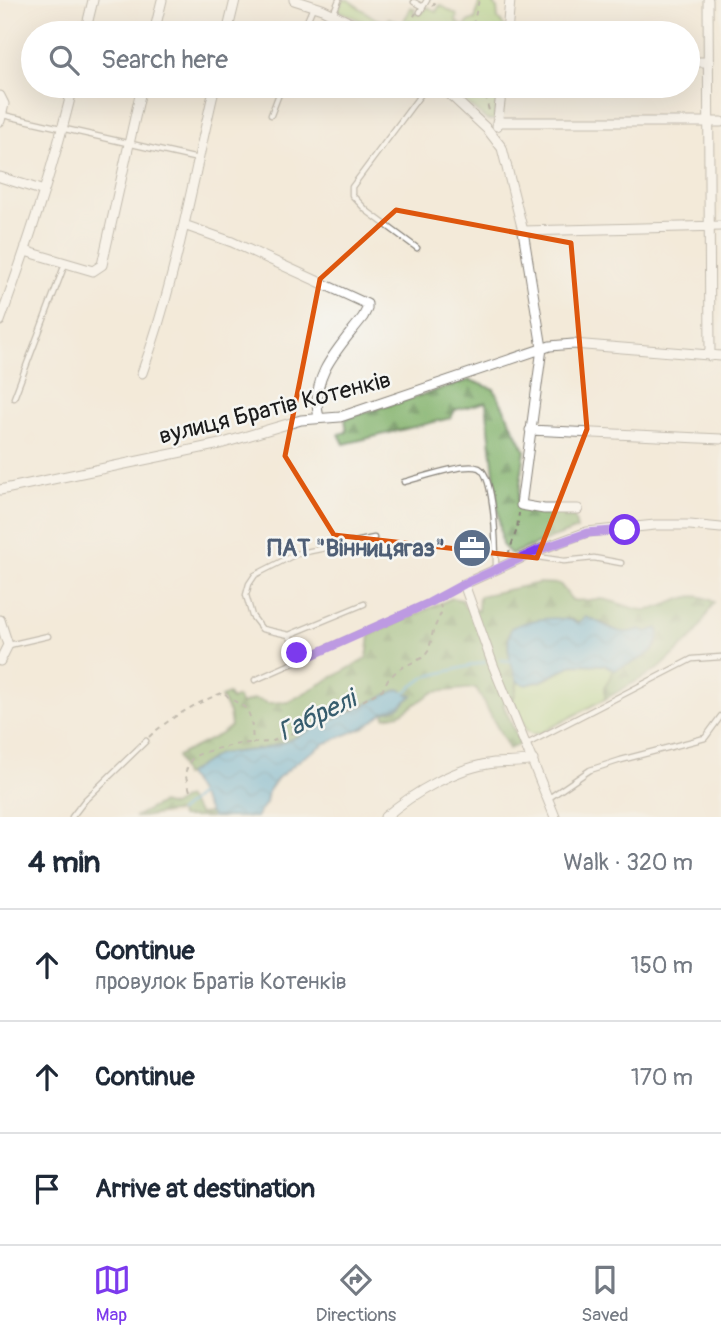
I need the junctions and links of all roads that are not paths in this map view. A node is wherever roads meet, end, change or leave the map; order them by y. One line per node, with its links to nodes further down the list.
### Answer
1 (93, 0): 12 (street)
2 (162, 0): 13 (street)
3 (235, 0): 14 (street)
4 (294, 0): 10 (street)
5 (339, 0): 11 (lane)
6 (427, 0): 9 (lane)
7 (510, 0): 17 (street)
8 (708, 0): 19 (street)
9 (414, 2)
10 (313, 6): 11 (street); 15 (lane)
11 (333, 14): 16 (street)
12 (88, 21)
13 (157, 21)
14 (230, 21)
15 (307, 21)
16 (347, 21)
17 (508, 21)
18 (700, 62): 19 (street)
19 (709, 62): 30 (street)
20 (0, 96): 29 (street)
21 (70, 98): 33 (street)
22 (139, 98): 35 (street)
23 (212, 98): 36 (street)
24 (277, 98): 28 (lane)
25 (418, 98): 43 (lane)
26 (453, 98): 34 (street)
27 (500, 98): 32 (street)
28 (271, 115)
29 (1, 118): 33 (lane)
30 (707, 122): 31 (street); 32 (street); 40 (street)
31 (721, 122)
32 (497, 123): 34 (street)
33 (62, 129): 35 (lane); 38 (street)
34 (495, 139): 42 (street)
35 (129, 143): 36 (lane); 45 (street)
36 (198, 159): 39 (street)
37 (0, 177): 38 (street)
38 (44, 191): 44 (street)
39 (184, 225): 50 (street); 52 (street)
40 (710, 226): 41 (street); 42 (street); 48 (street)
41 (721, 226)
42 (523, 230): 47 (street)
43 (417, 248)
44 (25, 251): 45 (street); 46 (street)
45 (66, 262): 51 (lane)
46 (0, 321)
47 (542, 348): 48 (street, вулиця Братів Котенків); 52 (street, вулиця Братів Котенків); 53 (street)
48 (710, 356): 49 (street, вулиця Братів Котенків)
49 (721, 356)
50 (142, 373)
51 (14, 398)
52 (319, 418): 56 (street, вулиця Братів Котенків)
53 (530, 430): 54 (street); 57 (street)
54 (721, 439)
55 (404, 482): 62 (lane)
56 (0, 491)
57 (578, 509)
58 (721, 527): 60 (street)
59 (374, 538): 66 (lane)
60 (526, 555): 61 (lane); 62 (street)
61 (621, 563)
62 (496, 569): 63 (street)
63 (464, 584): 70 (lane); 75 (street)
64 (364, 604): 66 (lane)
65 (0, 620): 68 (street)
66 (289, 635): 70 (lane)
67 (48, 636): 68 (lane)
68 (8, 645): 71 (street)
69 (721, 657): 75 (lane)
70 (301, 660): 72 (lane)
71 (0, 661)
72 (255, 680)
73 (721, 716): 77 (lane)
74 (146, 741): 78 (lane)
75 (527, 744): 76 (street)
76 (533, 760): 77 (street); 79 (street)
77 (548, 799): 80 (street)
78 (72, 817)
79 (385, 817)
80 (555, 817)

